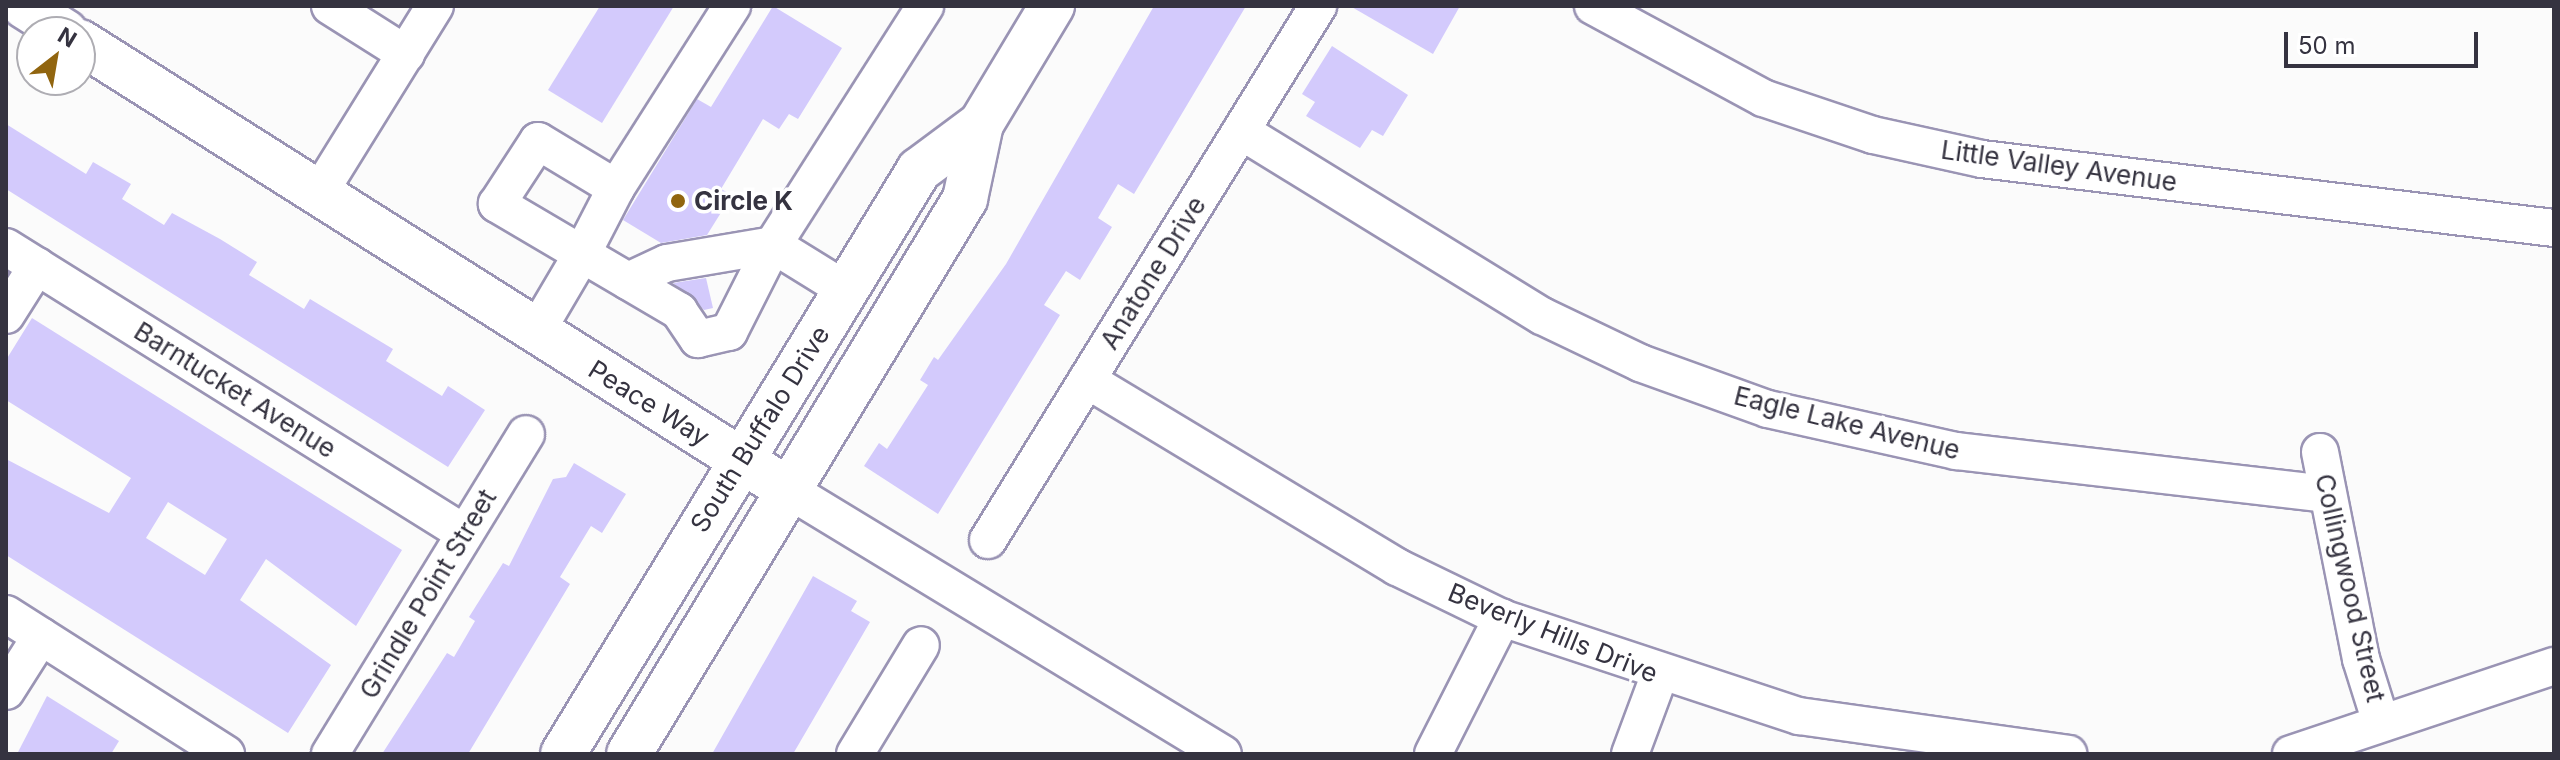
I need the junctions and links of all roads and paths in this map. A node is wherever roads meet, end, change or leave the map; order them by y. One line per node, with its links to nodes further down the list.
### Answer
1 (330, 6): 9 (street)
2 (435, 6): 9 (street)
3 (732, 6): 12 (street)
4 (925, 6): 15 (street)
5 (1052, 6): 10 (main road, South Buffalo Drive)
6 (1318, 6): 11 (street, Anatone Drive)
7 (1593, 6): 14 (street, Little Valley Avenue)
8 (96, 52): 13 (main road, Peace Way)
9 (406, 54): 13 (street)
10 (981, 124): 20 (main road, South Buffalo Drive); 27 (main road, South Buffalo Drive)
11 (1241, 131): 23 (street, Anatone Drive); 28 (street, Eagle Lake Avenue)
12 (616, 188): 17 (street); 17 (street)
13 (319, 193): 22 (main road, Peace Way)
14 (2554, 228)
15 (773, 245): 19 (street); 19 (street); 20 (street)
16 (6, 247): 18 (street, Barntucket Avenue)
17 (582, 254): 19 (street); 22 (street)
18 (37, 266): 21 (street); 29 (street, Barntucket Avenue)
19 (628, 281)
20 (846, 290): 26 (main road, South Buffalo Drive)
21 (6, 315)
22 (536, 332): 26 (main road, Peace Way)
23 (1087, 380): 30 (street, Anatone Drive); 32 (street, Beverly Hills Drive)
24 (526, 434): 29 (street, Grindle Point Street)
25 (2320, 452): 28 (street, Collingwood Street)
26 (739, 459): 27 (main road, Peace Way); 42 (main road, South Buffalo Drive)
27 (787, 489): 43 (main road, South Buffalo Drive); 45 (street, Peace Way)
28 (2328, 494): 38 (street, Collingwood Street)
29 (464, 533): 41 (street, Grindle Point Street)
30 (988, 540)
31 (6, 614): 33 (street)
32 (1502, 618): 36 (street, Beverly Hills Drive); 46 (street)
33 (41, 636): 37 (street); 40 (street)
34 (921, 645): 44 (street)
35 (2554, 666): 38 (street)
36 (1659, 676): 39 (street, Beverly Hills Drive); 47 (street)
37 (6, 691)
38 (2381, 723): 49 (street)
39 (1942, 747): 48 (street, Beverly Hills Drive)
40 (226, 754)
41 (330, 754)
42 (563, 754)
43 (629, 754)
44 (855, 754)
45 (1223, 754)
46 (1433, 754)
47 (1630, 754)
48 (2068, 754)
49 (2291, 754)

